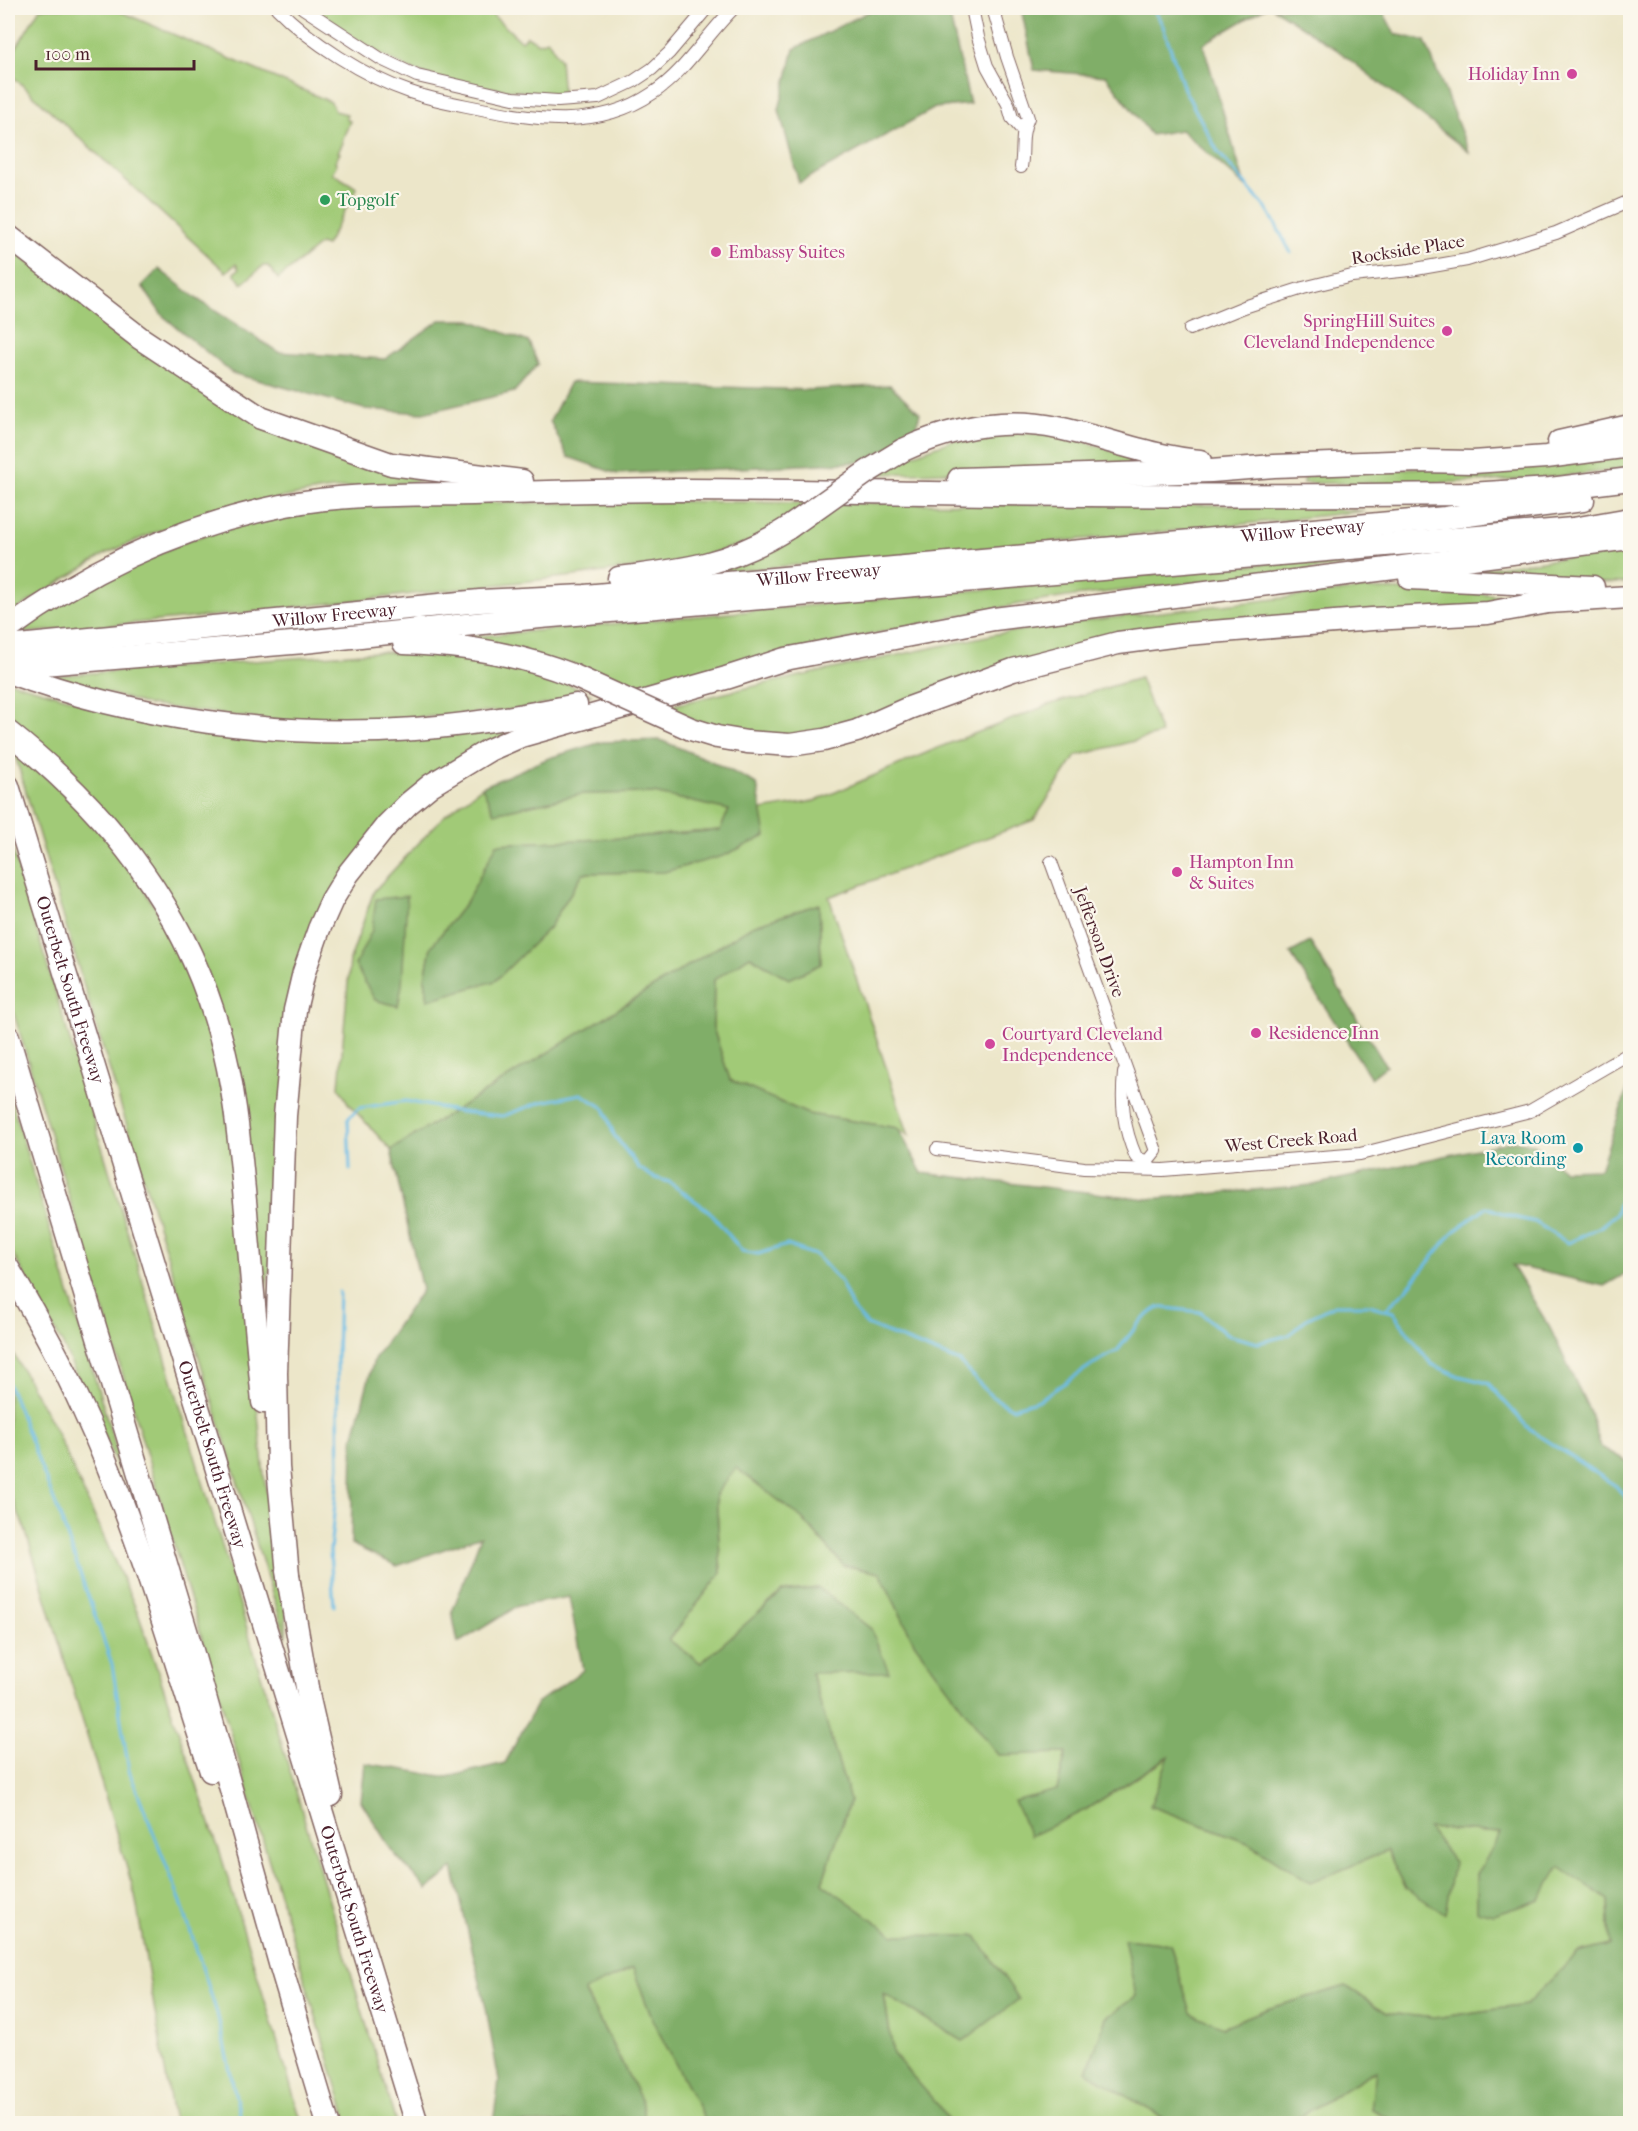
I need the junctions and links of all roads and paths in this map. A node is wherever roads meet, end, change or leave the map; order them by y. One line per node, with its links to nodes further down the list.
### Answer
1 (277, 8): 10 (street)
2 (303, 8): 9 (street)
3 (707, 8): 9 (street)
4 (734, 8): 10 (street)
5 (972, 8): 8 (street)
6 (993, 8): 7 (street)
7 (1007, 57): 8 (street); 11 (street)
8 (987, 66): 11 (street)
9 (523, 99): 10 (street)
10 (521, 116)
11 (1022, 130): 12 (street)
12 (1022, 167)
13 (1630, 201): 15 (street, Rockside Place)
14 (8, 236): 21 (highway)
15 (1190, 329)
16 (1630, 426): 18 (highway)
17 (1630, 446): 18 (highway)
18 (1420, 460): 19 (highway)
19 (1274, 466): 22 (highway); 29 (highway, bridge)
20 (1630, 479): 22 (highway)
21 (592, 490): 22 (highway); 30 (highway)
22 (796, 490)
23 (1630, 493): 29 (highway, Willow Freeway)
24 (1630, 519): 31 (highway, Willow Freeway)
25 (1630, 538): 26 (highway)
26 (1292, 582): 27 (highway); 36 (highway)
27 (1630, 589)
28 (1630, 597): 31 (highway, bridge)
29 (480, 601): 32 (highway, Willow Freeway)
30 (8, 629)
31 (304, 642): 32 (highway, Willow Freeway)
32 (141, 645): 33 (highway, Willow Freeway); 34 (highway, Willow Freeway)
33 (8, 647)
34 (8, 667)
35 (8, 672): 36 (highway)
36 (726, 678): 46 (highway)
37 (8, 732): 46 (highway)
38 (8, 786): 47 (highway, Outerbelt South Freeway)
39 (1051, 862): 42 (street, Jefferson Drive)
40 (8, 1037): 48 (highway)
41 (1630, 1053): 44 (street, West Creek Road)
42 (1125, 1068): 44 (street, Jefferson Drive); 44 (street, Jefferson Drive)
43 (937, 1149): 44 (street, West Creek Road)
44 (1148, 1166)
45 (8, 1268): 48 (highway)
46 (289, 1585): 47 (highway)
47 (368, 1957): 50 (highway, Outerbelt South Freeway)
48 (281, 1967): 49 (highway)
49 (328, 2124)
50 (417, 2124)

